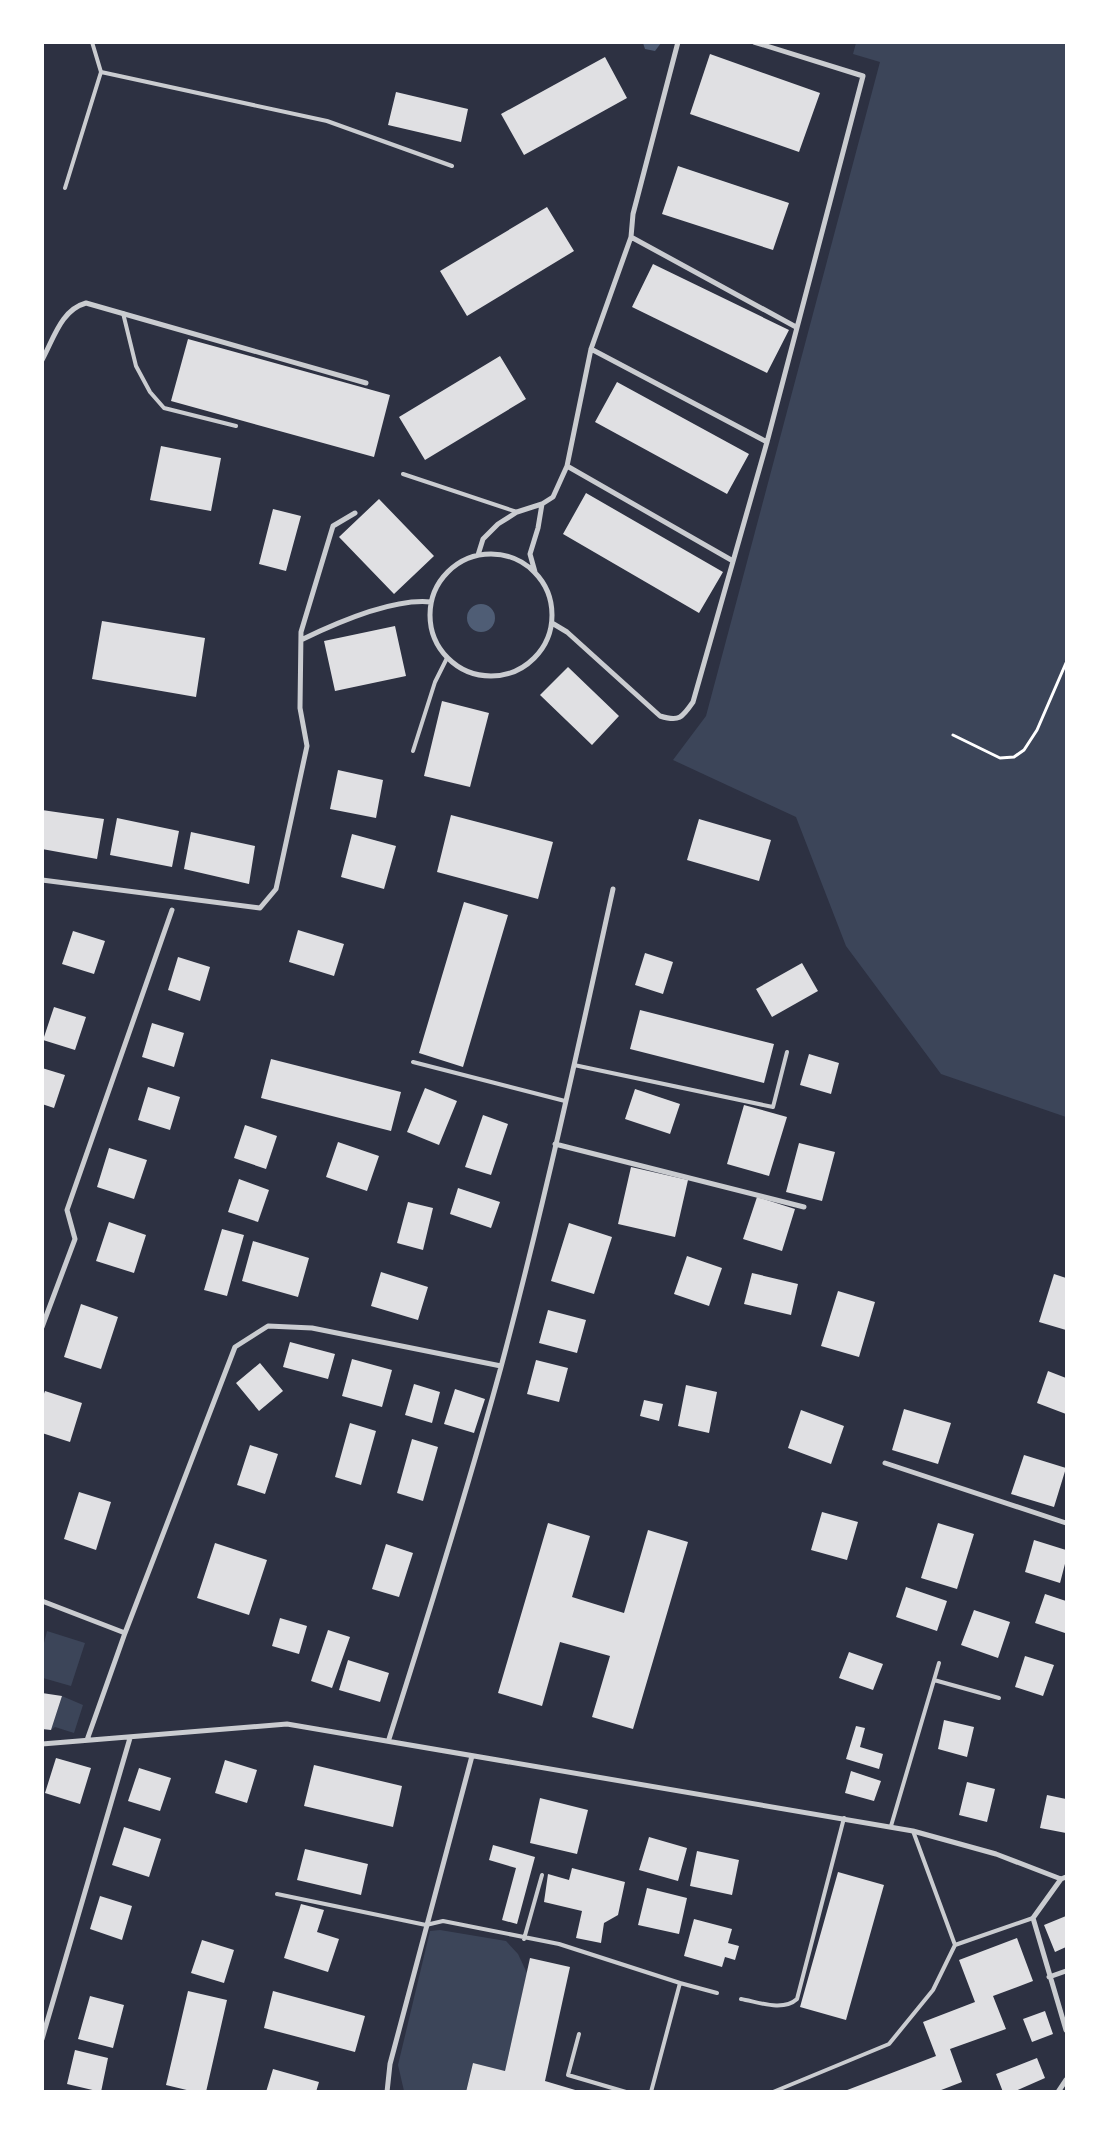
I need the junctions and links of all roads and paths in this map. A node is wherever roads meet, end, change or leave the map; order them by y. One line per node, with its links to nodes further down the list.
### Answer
1 (92, 42): 4 (lane)
2 (678, 42): 7 (street)
3 (754, 42): 9 (street)
4 (100, 72): 5 (lane); 6 (lane)
5 (452, 166)
6 (65, 188)
7 (632, 237): 9 (street); 10 (street)
8 (124, 313): 11 (street); 12 (street); 13 (lane)
9 (796, 327): 14 (street)
10 (591, 350): 14 (street); 15 (street)
11 (42, 360)
12 (366, 383)
13 (236, 426)
14 (767, 442): 21 (street)
15 (567, 466): 17 (street); 21 (street)
16 (403, 474): 19 (lane)
17 (542, 504): 19 (street); 22 (street)
18 (355, 512): 25 (street)
19 (517, 512): 20 (street)
20 (478, 555): 22 (street); 23 (street)
21 (733, 561): 24 (street)
22 (536, 573): 24 (street)
23 (431, 602): 25 (street); 26 (street)
24 (552, 623): 26 (street)
25 (301, 640): 30 (street)
26 (447, 658): 29 (lane)
27 (1066, 664): 28 (path)
28 (953, 735)
29 (413, 751)
30 (42, 880)
31 (612, 889): 35 (street)
32 (172, 910): 39 (street)
33 (787, 1052): 35 (lane)
34 (414, 1062): 36 (lane)
35 (574, 1065): 36 (street)
36 (565, 1102): 37 (street)
37 (555, 1144): 38 (street); 40 (street)
38 (804, 1207)
39 (42, 1326)
40 (501, 1366): 44 (street); 49 (street)
41 (885, 1463): 42 (street)
42 (1066, 1523)
43 (42, 1602): 44 (street)
44 (125, 1634): 50 (street)
45 (939, 1663): 46 (lane)
46 (934, 1680): 47 (lane); 54 (lane)
47 (999, 1698)
48 (130, 1738): 49 (street); 50 (street); 70 (street)
49 (389, 1739): 52 (street)
50 (88, 1740): 51 (street)
51 (42, 1744)
52 (472, 1756): 53 (street); 60 (street)
53 (844, 1818): 54 (street); 67 (lane)
54 (891, 1826): 55 (street)
55 (913, 1830): 57 (street); 62 (lane)
56 (542, 1875): 61 (lane)
57 (1064, 1878): 59 (street)
58 (277, 1894): 60 (lane)
59 (1033, 1918): 62 (lane); 64 (street)
60 (426, 1925): 61 (lane); 73 (street)
61 (524, 1939): 65 (lane)
62 (955, 1945): 76 (lane)
63 (1066, 1971): 64 (street)
64 (1049, 1978): 68 (street)
65 (680, 1982): 66 (lane); 75 (lane)
66 (717, 1993)
67 (742, 1998)
68 (1066, 2030)
69 (580, 2034): 74 (lane)
70 (42, 2039)
71 (1065, 2081): 72 (street); 77 (street)
72 (1066, 2089)
73 (388, 2092)
74 (626, 2092)
75 (651, 2092)
76 (773, 2092)
77 (1058, 2092)

